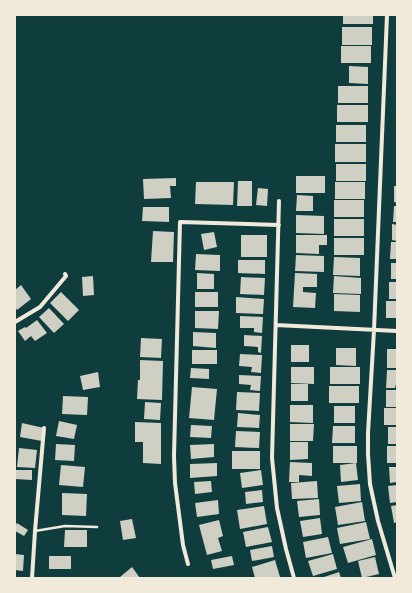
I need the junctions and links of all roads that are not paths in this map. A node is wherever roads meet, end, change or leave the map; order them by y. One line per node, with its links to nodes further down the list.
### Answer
1 (387, 15): 7 (street)
2 (279, 201): 3 (street)
3 (279, 225): 6 (street); 12 (street)
4 (65, 274): 5 (street)
5 (15, 322)
6 (276, 325): 7 (street); 14 (street)
7 (374, 330): 8 (street); 15 (street)
8 (397, 331)
9 (44, 428): 11 (street)
10 (97, 527): 11 (lane)
11 (35, 531): 13 (street)
12 (188, 564)
13 (32, 578)
14 (294, 578)
15 (395, 578)

